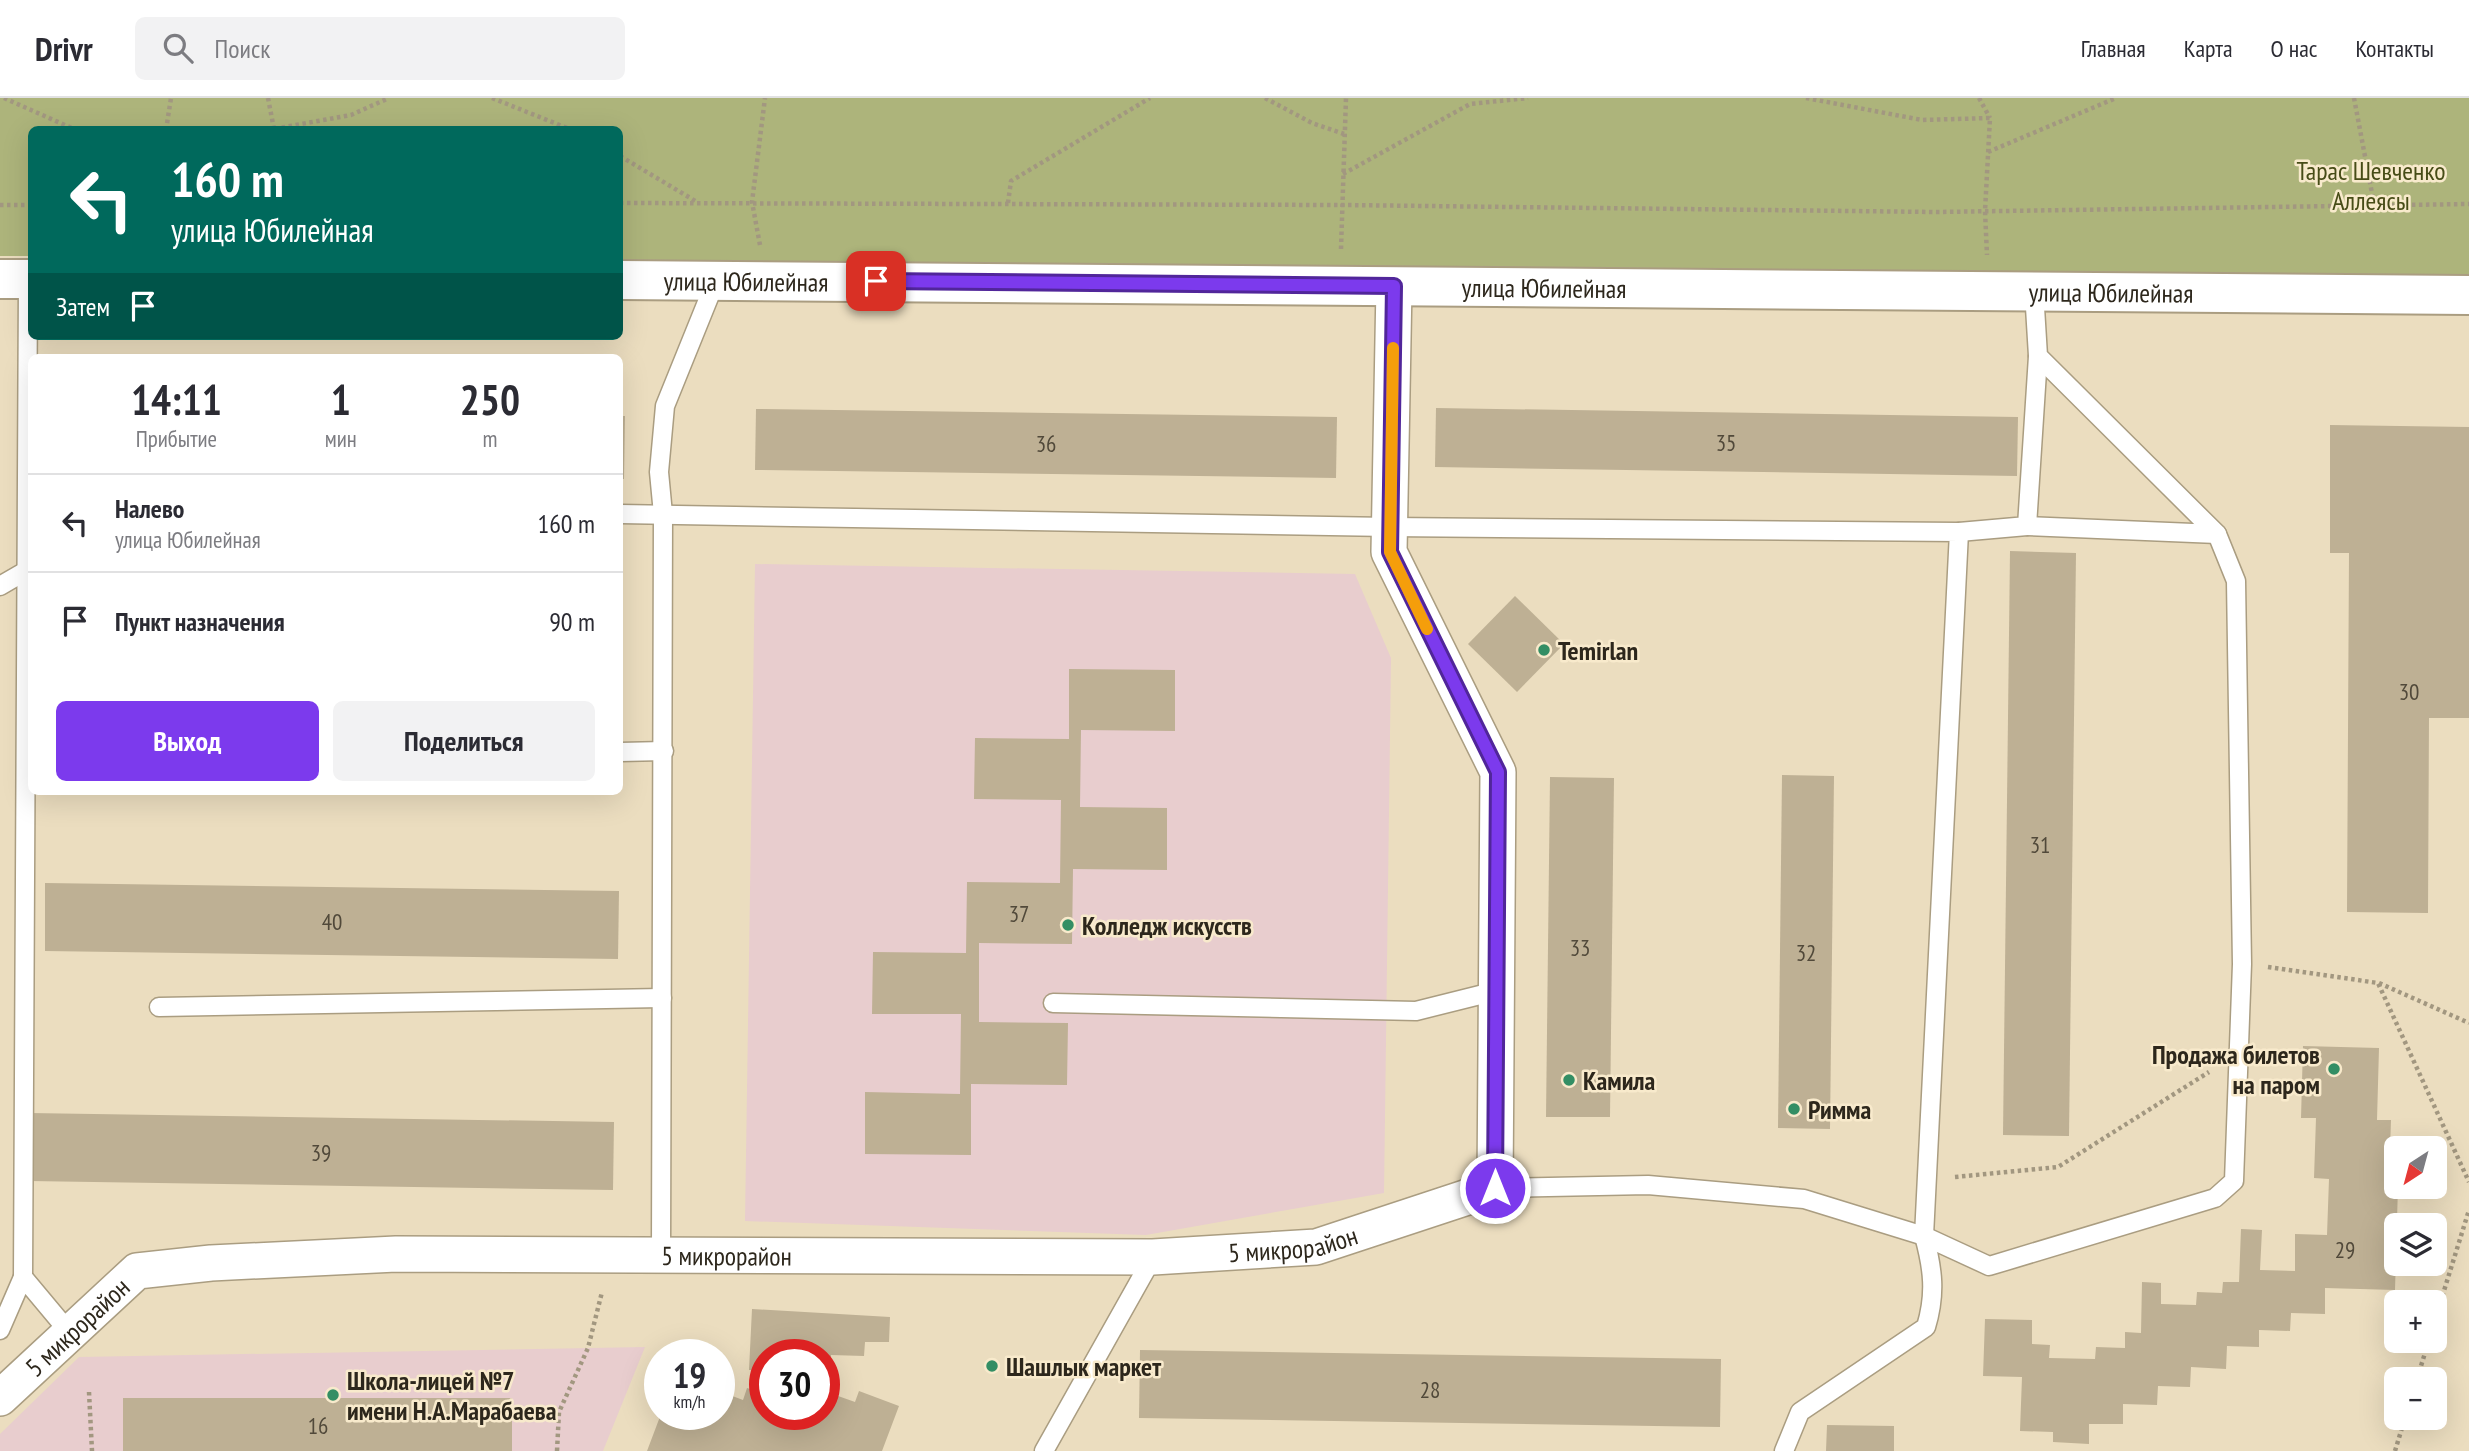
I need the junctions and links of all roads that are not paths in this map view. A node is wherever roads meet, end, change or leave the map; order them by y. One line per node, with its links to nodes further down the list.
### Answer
1 (20, 279): 14 (lane)
2 (623, 280): 3 (street, улица Юбилейная)
3 (716, 280): 4 (street, улица Юбилейная); 9 (lane)
4 (1394, 286): 5 (street, улица Юбилейная); 11 (street)
5 (2034, 291): 6 (street, улица Юбилейная); 7 (lane)
6 (2469, 295)
7 (2038, 356): 10 (lane); 13 (lane)
8 (623, 514): 9 (lane)
9 (663, 514): 11 (lane); 16 (lane)
10 (2027, 526): 12 (lane); 13 (lane)
11 (1390, 527): 12 (lane); 18 (street)
12 (1959, 532): 23 (lane)
13 (2217, 534): 23 (lane)
14 (24, 572): 15 (lane); 26 (lane)
15 (0, 586)
16 (664, 751): 17 (lane); 19 (lane)
17 (623, 752)
18 (1496, 991): 20 (lane); 22 (street)
19 (662, 998): 21 (lane); 24 (lane)
20 (1053, 1003)
21 (159, 1007)
22 (1495, 1188): 23 (lane); 25 (street, 5 микрорайон)
23 (1924, 1236): 31 (lane)
24 (661, 1256): 25 (street, 5 микрорайон); 28 (street, 5 микрорайон)
25 (1153, 1257): 30 (lane)
26 (23, 1277): 27 (lane); 28 (lane)
27 (0, 1329)
28 (69, 1332): 29 (street, 5 микрорайон)
29 (0, 1398)
30 (1044, 1451)
31 (1784, 1451)

